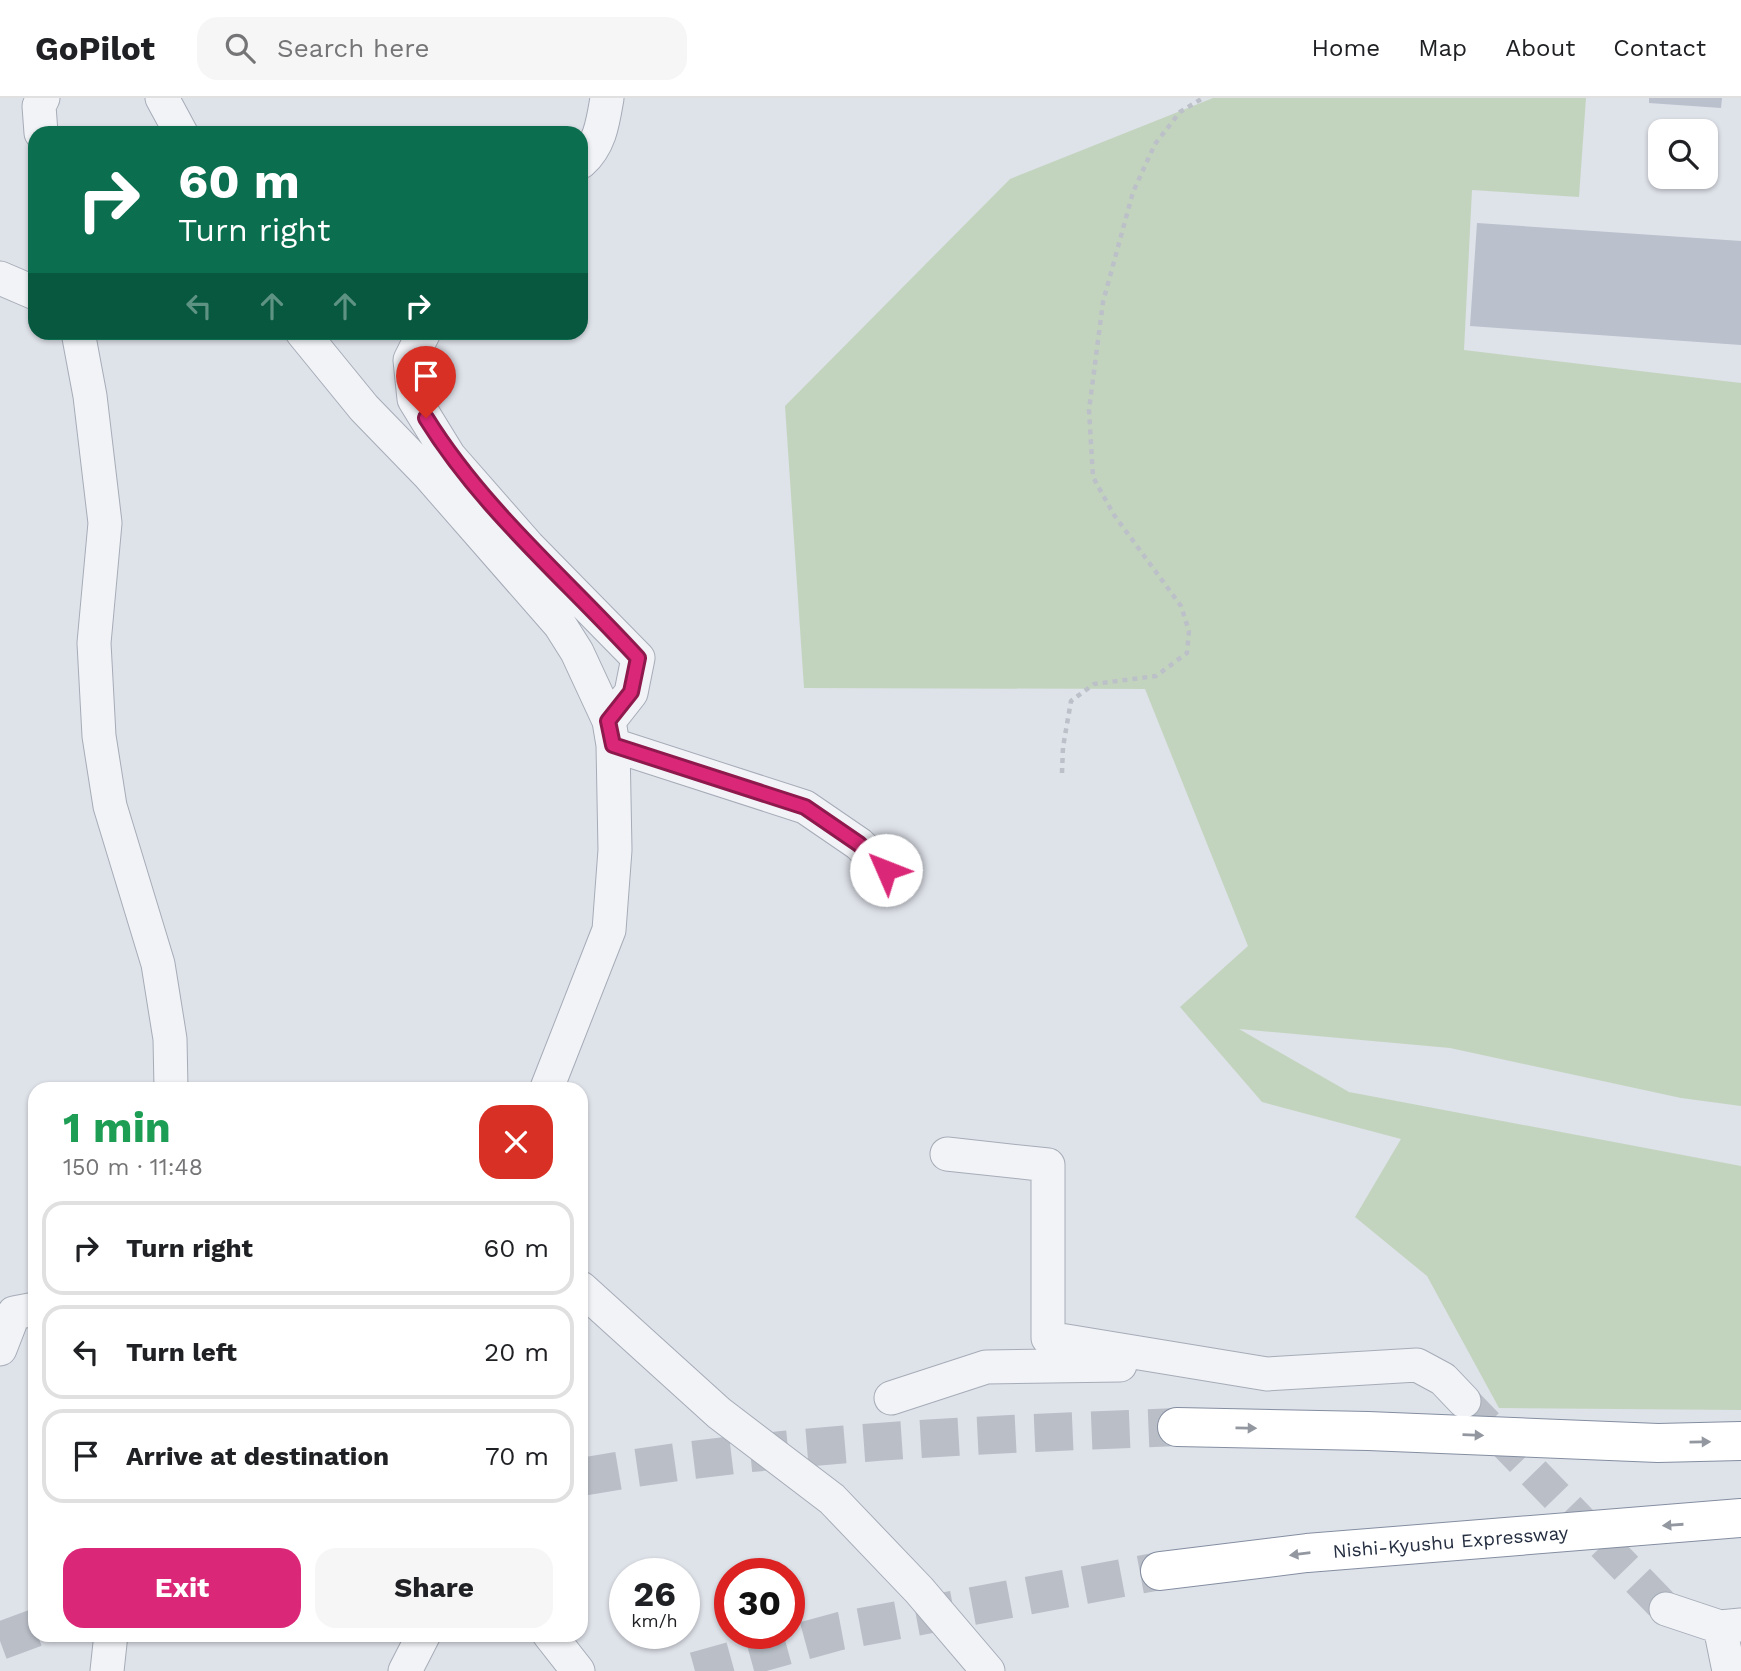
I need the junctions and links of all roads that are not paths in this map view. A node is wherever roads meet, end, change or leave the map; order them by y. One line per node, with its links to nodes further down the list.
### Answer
1 (43, 98): 4 (street)
2 (162, 98): 5 (street)
3 (607, 98): 6 (street)
4 (40, 126)
5 (177, 126)
6 (588, 157)
7 (0, 278): 8 (street)
8 (28, 290)
9 (80, 340): 14 (street)
10 (309, 340): 12 (street)
11 (420, 340): 12 (street)
12 (611, 733): 13 (street); 15 (street)
13 (886, 870)
14 (171, 1082)
15 (549, 1082)
16 (947, 1154): 20 (street)
17 (588, 1294): 35 (street)
18 (28, 1310): 19 (street)
19 (0, 1349)
20 (1175, 1359): 21 (street); 22 (street)
21 (891, 1398)
22 (1464, 1401)
23 (1177, 1427): 24 (highway, one-way to 24)
24 (1741, 1441)
25 (1741, 1518): 26 (highway, Nishi-Kyushu Expressway, one-way to 26)
26 (1160, 1571)
27 (1666, 1609): 28 (street)
28 (1731, 1626): 36 (street)
29 (110, 1642): 32 (street)
30 (420, 1642): 33 (street)
31 (555, 1642): 34 (street)
32 (107, 1671)
33 (405, 1671)
34 (578, 1671)
35 (988, 1671)
36 (1729, 1671)

